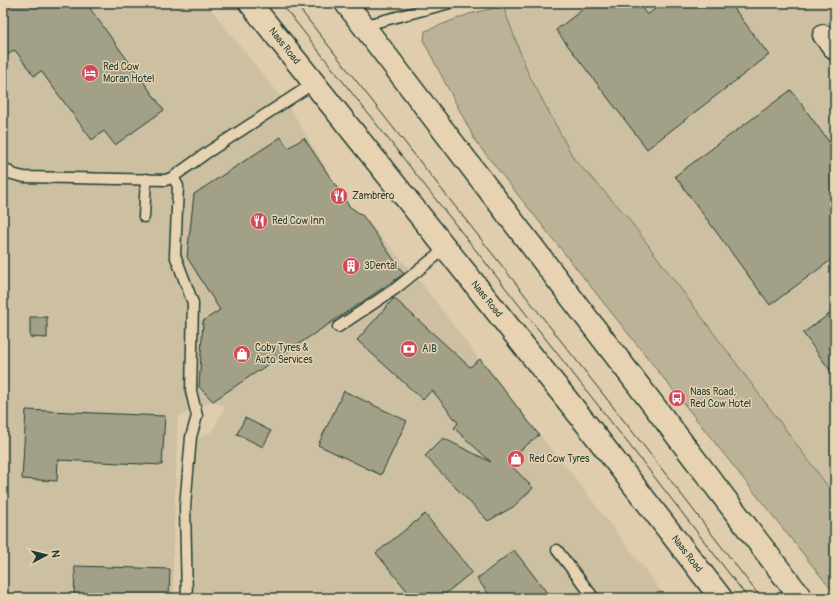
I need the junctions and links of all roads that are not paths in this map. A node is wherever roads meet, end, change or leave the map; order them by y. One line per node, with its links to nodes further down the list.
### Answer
1 (250, 3): 7 (main road, Naas Road)
2 (346, 3): 4 (main road)
3 (450, 3): 4 (lane)
4 (362, 26): 18 (main road)
5 (823, 34): 6 (street)
6 (835, 50)
7 (314, 83): 9 (lane); 12 (main road, Naas Road)
8 (3, 167): 10 (lane)
9 (173, 177): 10 (lane); 15 (lane)
10 (146, 179): 11 (lane)
11 (144, 217)
12 (446, 248): 13 (lane); 17 (main road, Naas Road)
13 (338, 327)
14 (557, 550): 16 (lane)
15 (187, 598)
16 (594, 598)
17 (721, 598)
18 (801, 598)

